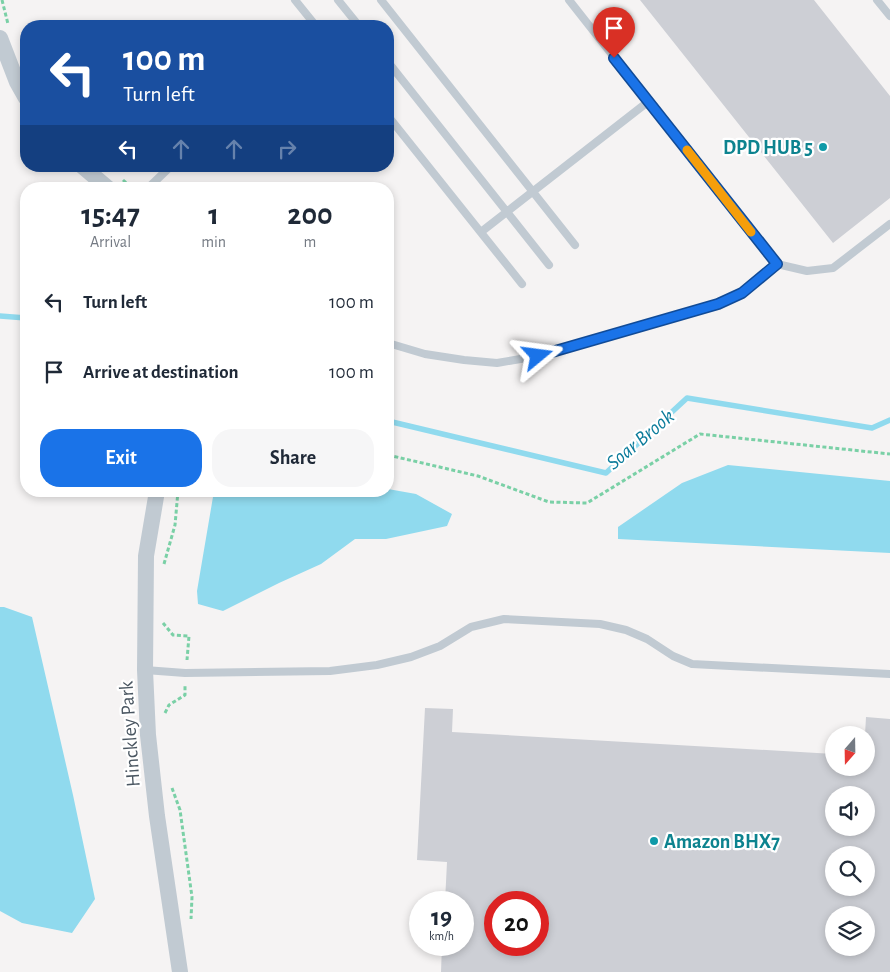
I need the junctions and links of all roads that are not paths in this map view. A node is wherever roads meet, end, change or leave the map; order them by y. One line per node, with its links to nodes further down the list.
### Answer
1 (295, 0): 7 (lane)
2 (338, 0): 8 (lane)
3 (381, 0): 18 (lane)
4 (569, 0): 12 (lane)
5 (877, 0): 6 (lane)
6 (890, 16)
7 (311, 20)
8 (354, 20)
9 (0, 38): 11 (street)
10 (394, 70): 19 (lane)
11 (20, 87)
12 (649, 101): 18 (lane); 23 (lane)
13 (394, 123): 21 (lane)
14 (89, 172): 16 (street)
15 (165, 172): 17 (lane)
16 (101, 182)
17 (154, 182)
18 (533, 192): 19 (lane); 22 (lane)
19 (507, 212): 21 (lane); 24 (lane)
20 (890, 224): 23 (lane)
21 (481, 232): 25 (lane)
22 (575, 245)
23 (777, 264): 26 (lane)
24 (549, 265)
25 (522, 284)
26 (394, 345)
27 (156, 497): 28 (street, Hinckley Park)
28 (145, 670): 29 (lane); 30 (street, Hinckley Park)
29 (890, 674)
30 (180, 972)

